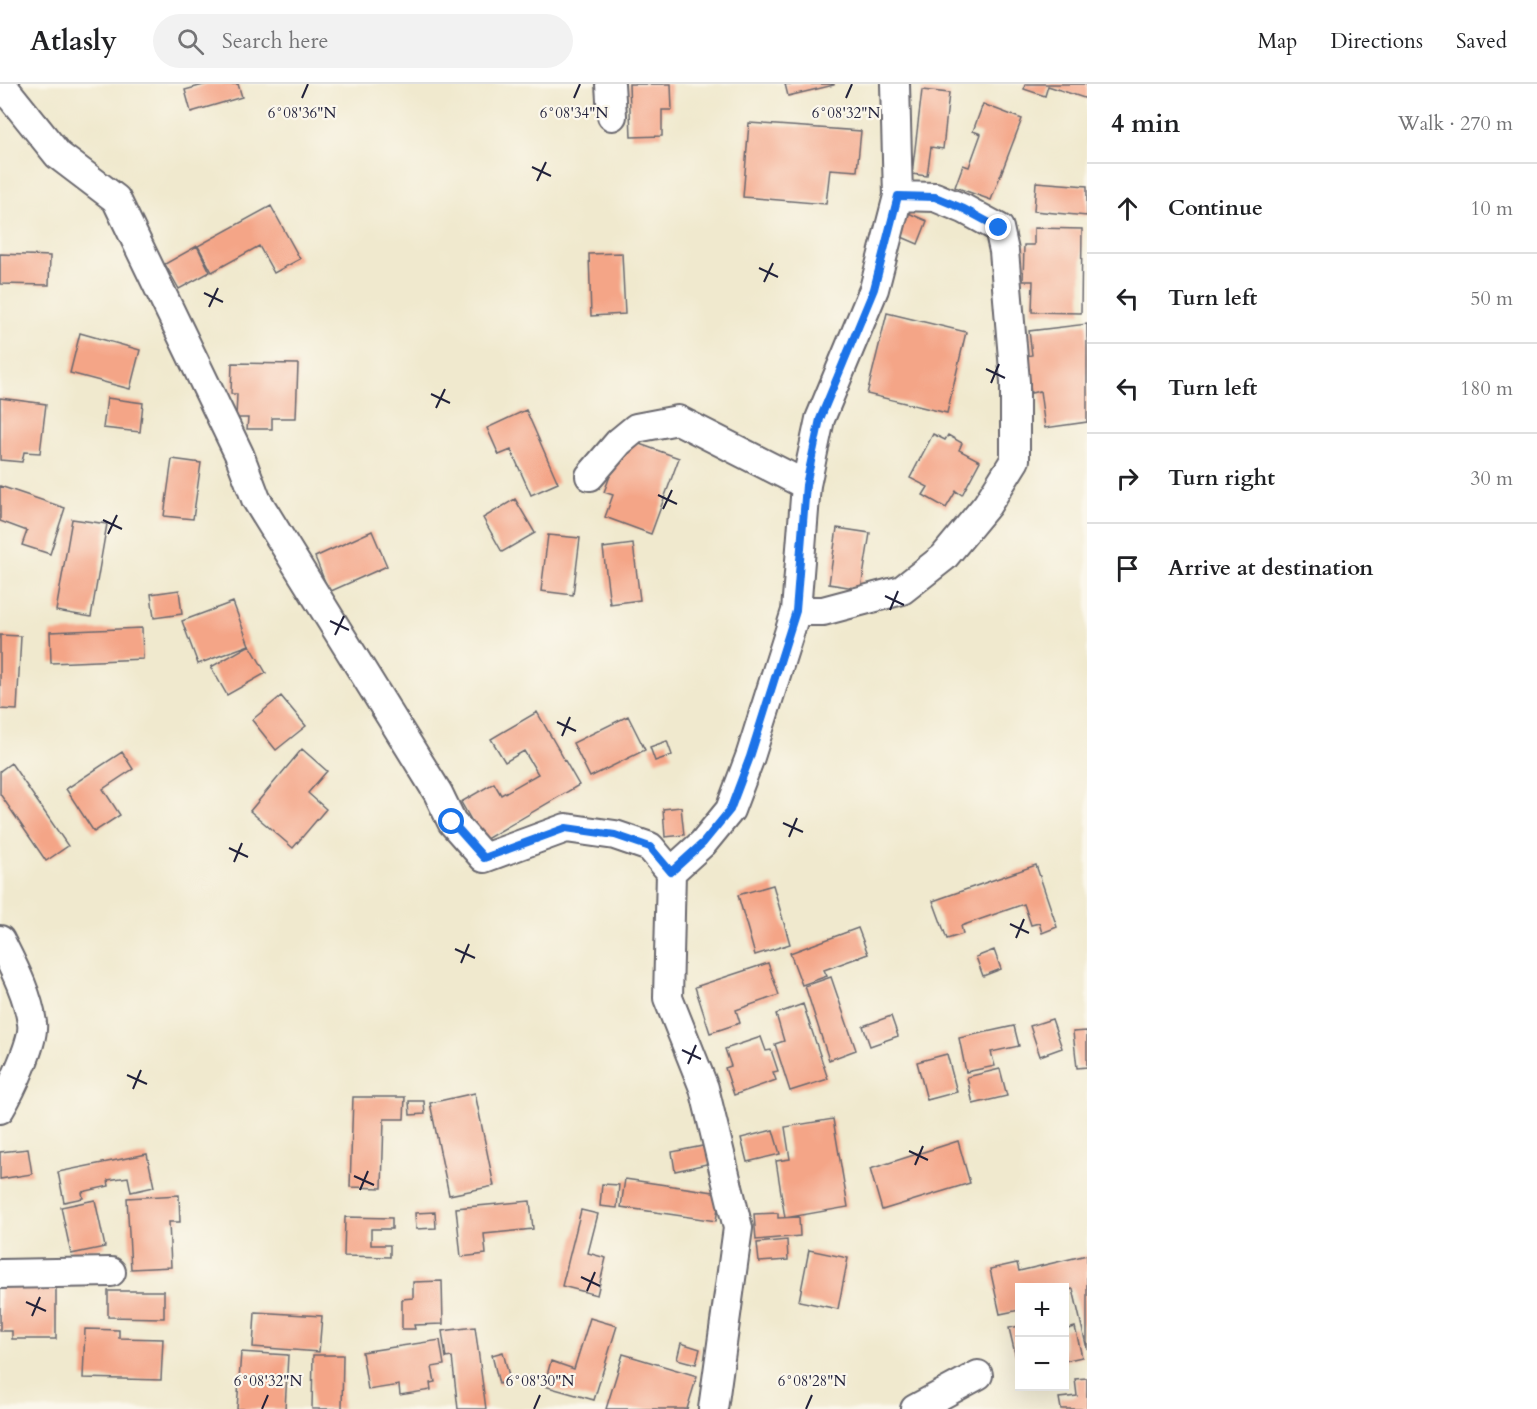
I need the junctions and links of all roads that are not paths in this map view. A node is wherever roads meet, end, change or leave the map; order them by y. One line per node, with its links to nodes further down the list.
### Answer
1 (610, 84): 4 (street)
2 (895, 84): 5 (street)
3 (4, 94): 9 (street)
4 (612, 116)
5 (898, 196): 7 (street); 8 (street)
6 (590, 476): 7 (street)
7 (806, 485): 8 (street)
8 (796, 611): 9 (street)
9 (671, 872): 15 (street)
10 (0, 940): 11 (street)
11 (0, 1109)
12 (111, 1272): 13 (street)
13 (0, 1274)
14 (978, 1375): 16 (street)
15 (713, 1409)
16 (915, 1409)

